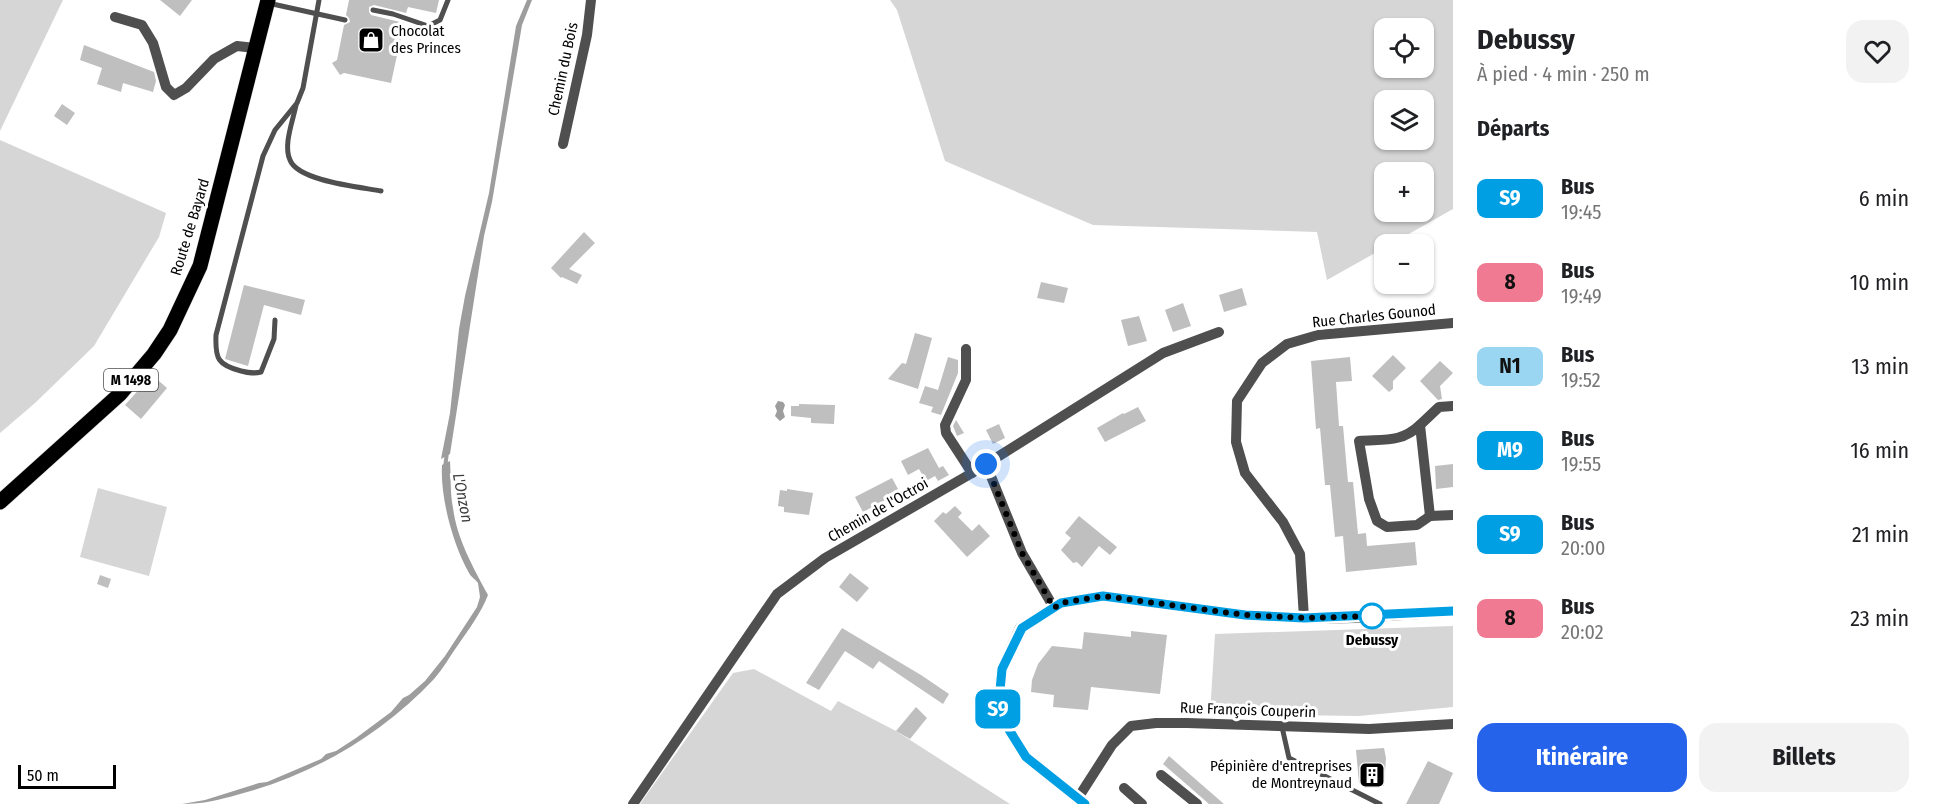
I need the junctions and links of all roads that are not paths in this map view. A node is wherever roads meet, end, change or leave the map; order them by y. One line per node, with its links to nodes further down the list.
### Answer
1 (319, 0): 6 (lane)
2 (448, 0): 5 (lane)
3 (591, 0): 11 (street, Chemin du Bois)
4 (268, 1): 6 (lane); 9 (main road, Route de Bayard / M 1498)
5 (373, 10)
6 (316, 14): 8 (lane); 10 (lane)
7 (115, 17): 9 (street)
8 (345, 20)
9 (255, 48): 21 (main road, Route de Bayard / M 1498)
10 (297, 103): 12 (lane); 13 (lane)
11 (563, 144)
12 (381, 191)
13 (275, 320)
14 (1453, 323): 26 (street, Rue Charles Gounod)
15 (1219, 332): 19 (street, Chemin de l'Octroi)
16 (966, 349): 20 (street)
17 (1453, 406): 18 (street)
18 (1420, 425): 23 (street); 23 (street)
19 (986, 464): 20 (street, Chemin de l'Octroi); 24 (street)
20 (972, 473): 32 (street, Chemin de l'Octroi)
21 (1, 500)
22 (1453, 515): 23 (street)
23 (1430, 516)
24 (1054, 608): 26 (street); 31 (street)
25 (1453, 611): 26 (street)
26 (1304, 618)
27 (1453, 724): 28 (street, Rue François Couperin)
28 (1282, 728): 31 (street, Rue François Couperin); 35 (lane)
29 (1161, 776): 34 (street)
30 (1124, 788): 33 (street)
31 (1082, 801)
32 (633, 804)
33 (1142, 804)
34 (1197, 804)
35 (1380, 804)

